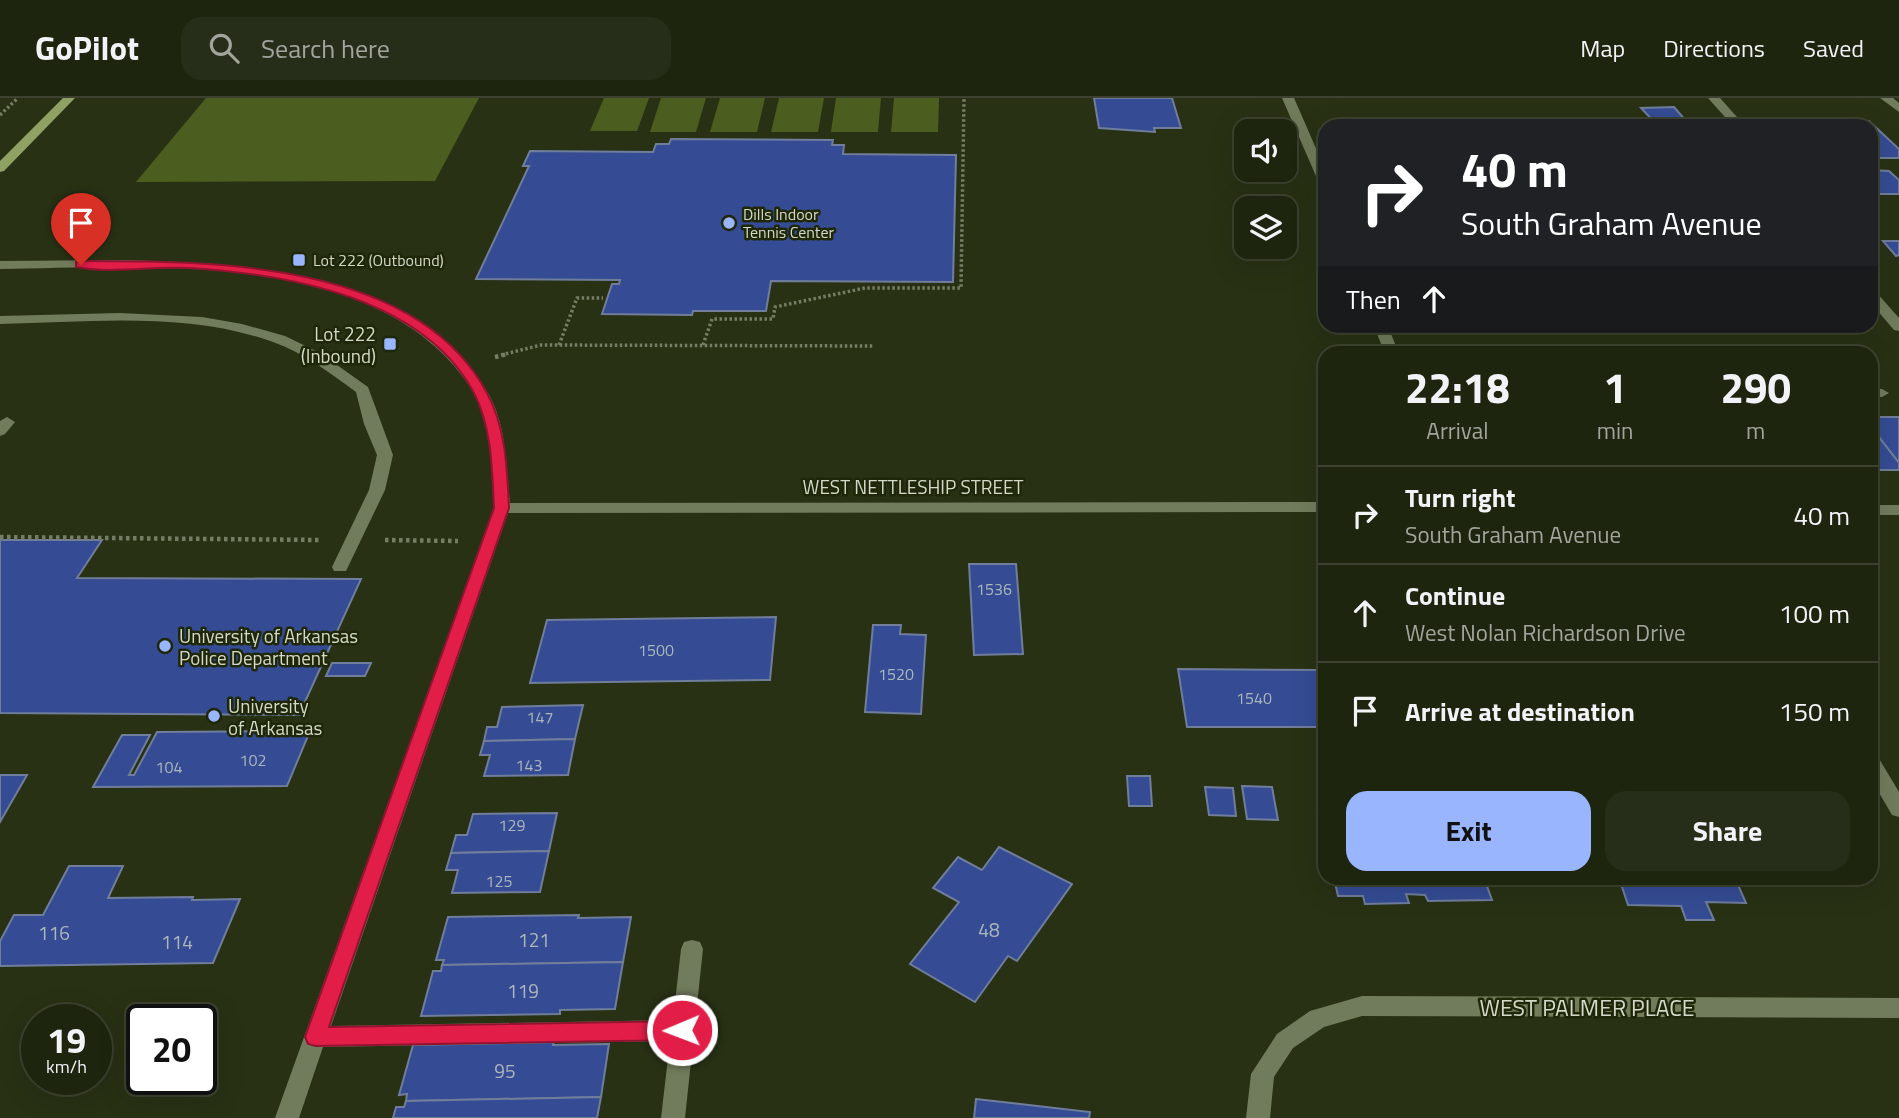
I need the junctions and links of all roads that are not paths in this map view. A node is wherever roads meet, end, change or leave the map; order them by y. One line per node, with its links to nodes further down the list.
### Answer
1 (69, 98): 8 (main road)
2 (1288, 98): 7 (street)
3 (1714, 98): 6 (street)
4 (1886, 98): 5 (street)
5 (1899, 109)
6 (1733, 119)
7 (1318, 167)
8 (0, 168)
9 (0, 265): 14 (street)
10 (1878, 303): 12 (street)
11 (0, 320): 17 (street)
12 (1899, 327)
13 (1318, 507): 14 (street, WEST NETTLESHIP STREET)
14 (502, 508): 23 (street)
15 (1878, 510): 16 (street)
16 (1899, 510)
17 (340, 567)
18 (1878, 774): 19 (street)
19 (1899, 809)
20 (692, 949): 22 (street)
21 (1899, 1008): 26 (street, WEST PALMER PLACE)
22 (682, 1030): 23 (street); 25 (street)
23 (316, 1037): 24 (street)
24 (287, 1118)
25 (673, 1118)
26 (1258, 1118)

